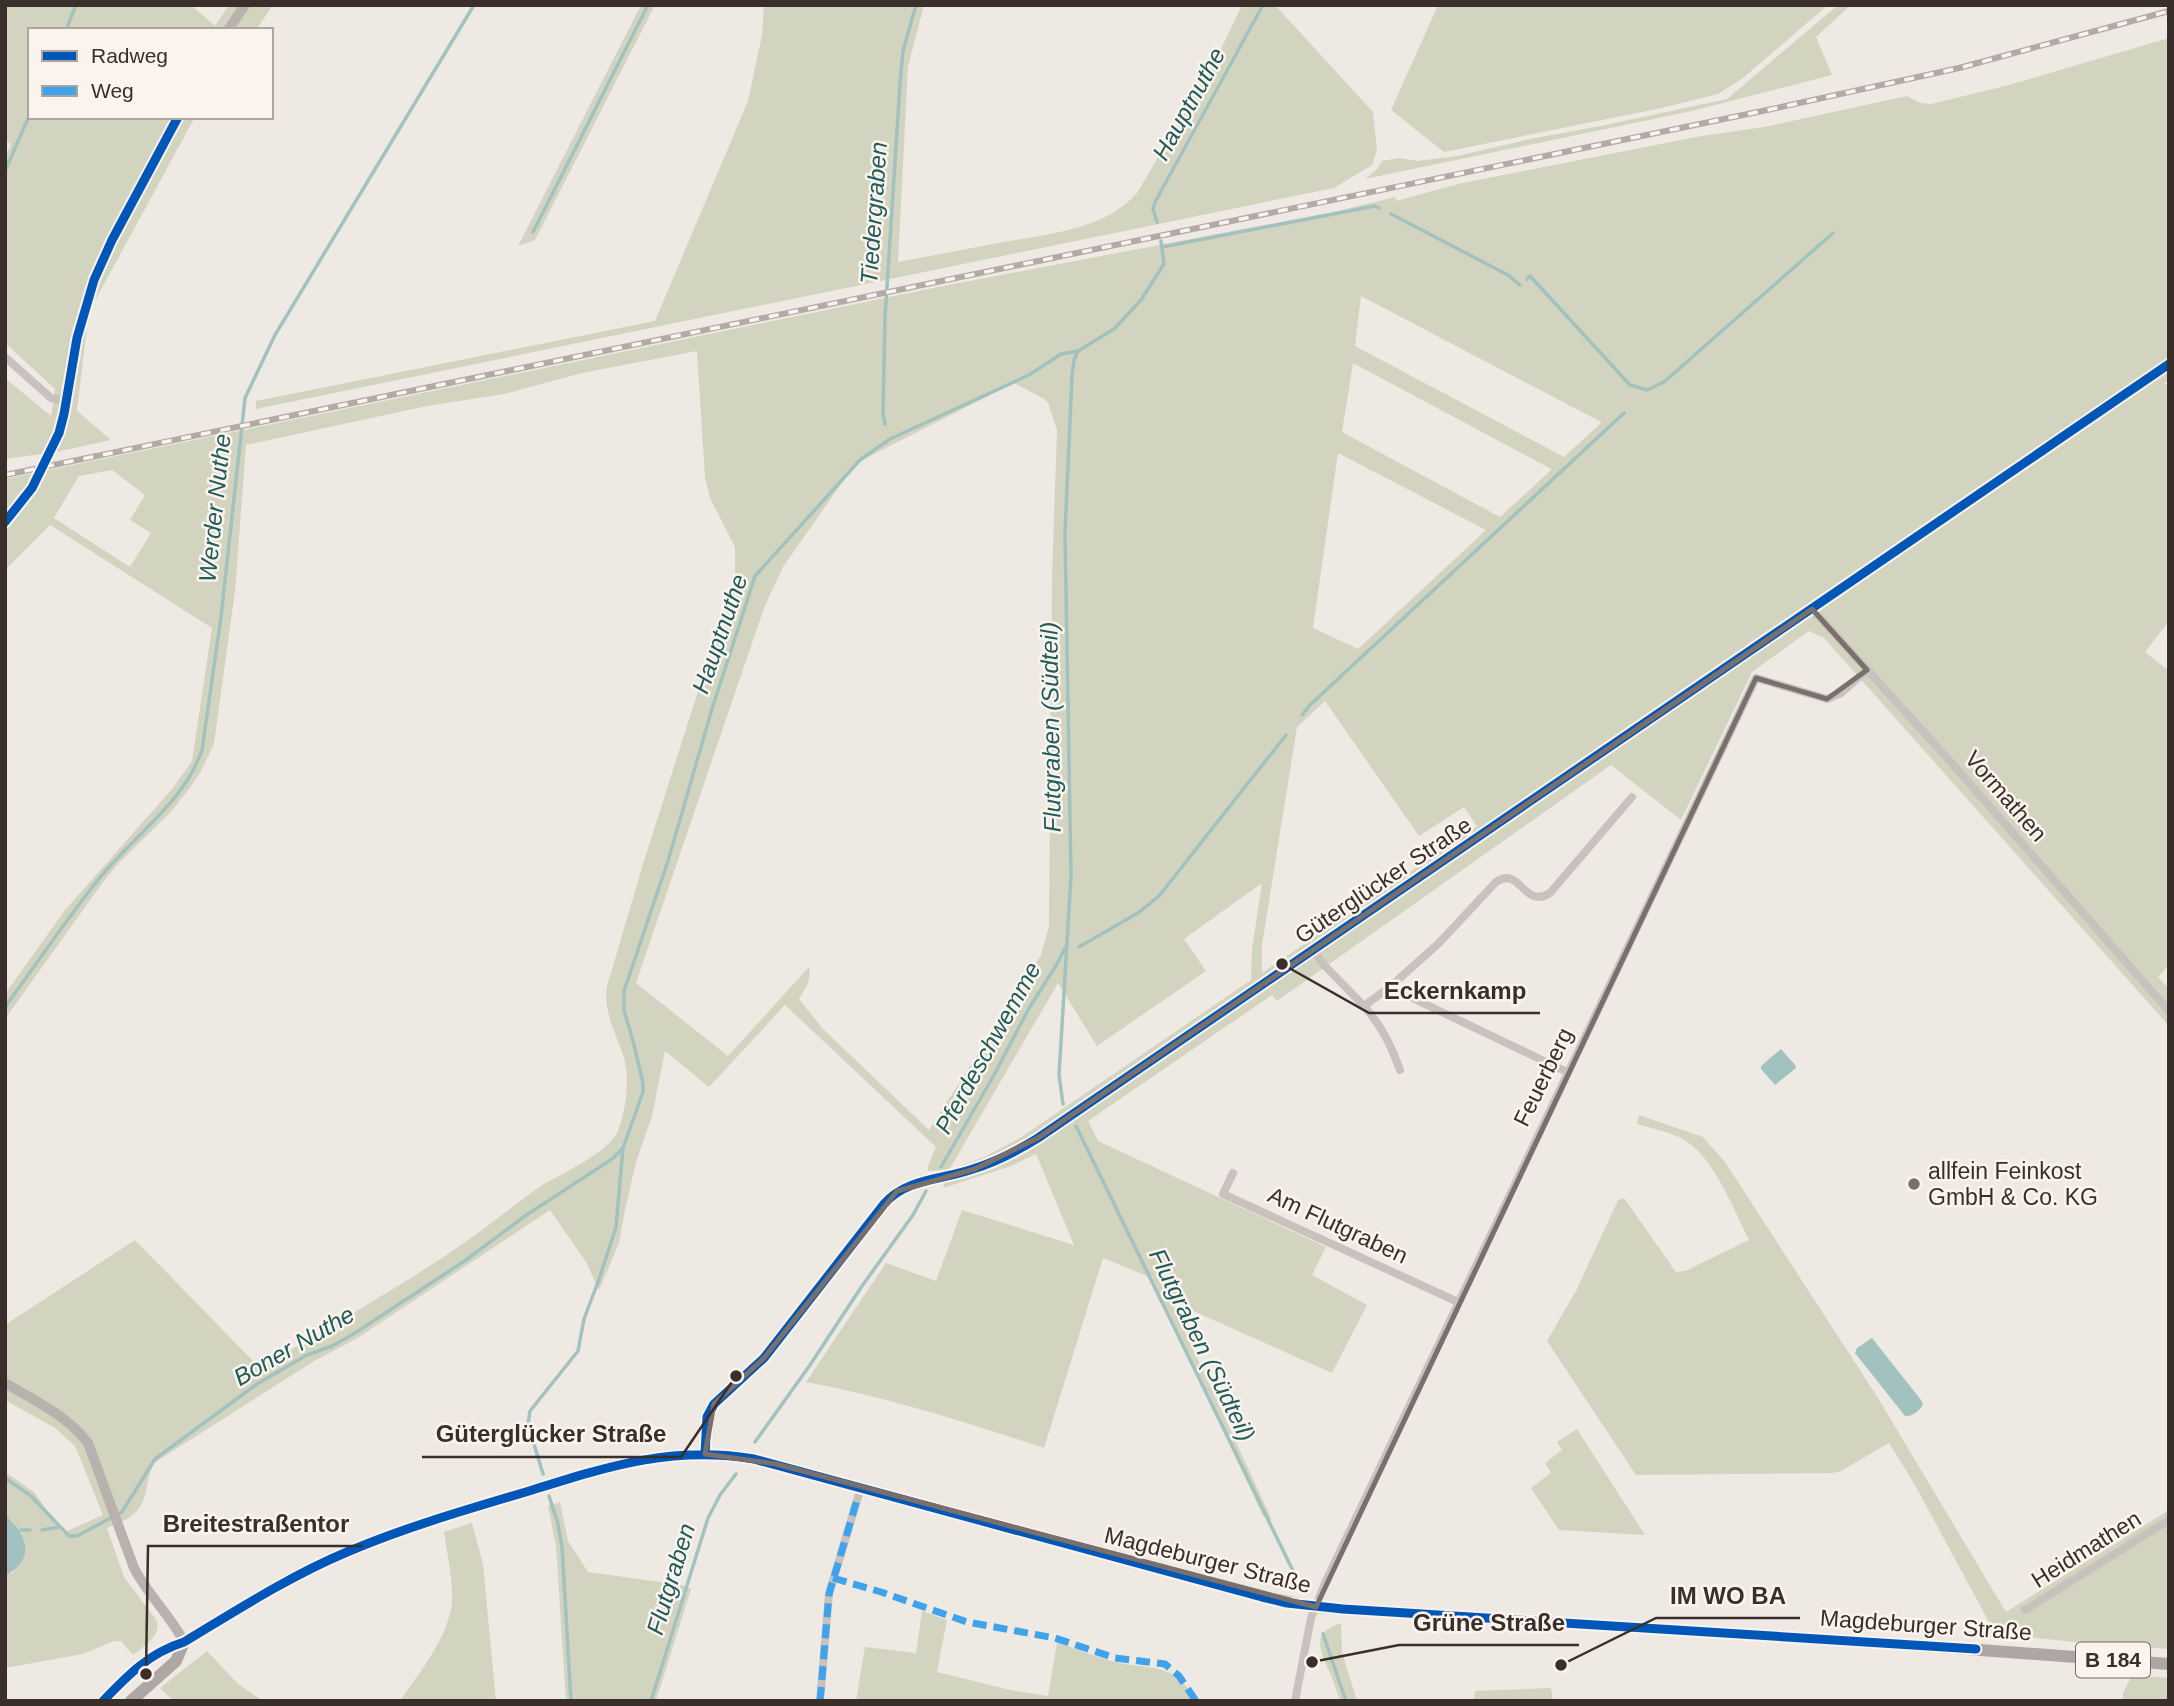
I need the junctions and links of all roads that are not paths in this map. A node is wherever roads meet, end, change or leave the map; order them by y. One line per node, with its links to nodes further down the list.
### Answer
1 (245, 5): 2 (street)
2 (229, 28)
3 (177, 119): 6 (street)
4 (5, 357): 6 (street)
5 (2169, 364): 8 (street, Güterglücker Straße)
6 (66, 401): 7 (street)
7 (5, 522)
8 (1812, 608): 9 (street, Vormathen); 11 (street, Güterglücker Straße)
9 (1867, 670): 14 (street, Vormathen); 16 (street, Feuerberg)
10 (1632, 797): 12 (street)
11 (1314, 950): 13 (street); 20 (street, Güterglücker Straße)
12 (1391, 986): 13 (street); 16 (street)
13 (1364, 1006): 15 (street)
14 (2169, 1011)
15 (1400, 1070)
16 (1567, 1072): 18 (street, Feuerberg)
17 (1234, 1172): 18 (street, Am Flutgraben)
18 (1458, 1302): 23 (street, Feuerberg)
19 (5, 1383): 25 (street)
20 (705, 1454): 21 (main road, Magdeburger Straße / B 184); 25 (main road, Magdeburger Straße / B 184)
21 (861, 1487): 23 (main road, Magdeburger Straße / B 184); 29 (street)
22 (2169, 1520): 24 (street, Heidmathen)
23 (1316, 1607): 26 (main road, Magdeburger Straße / B 184); 30 (street, Feuerberg)
24 (2025, 1610)
25 (184, 1643): 27 (main road, B 184); 28 (main road, B 184)
26 (2169, 1664)
27 (103, 1701)
28 (131, 1701)
29 (820, 1701)
30 (1295, 1701)

